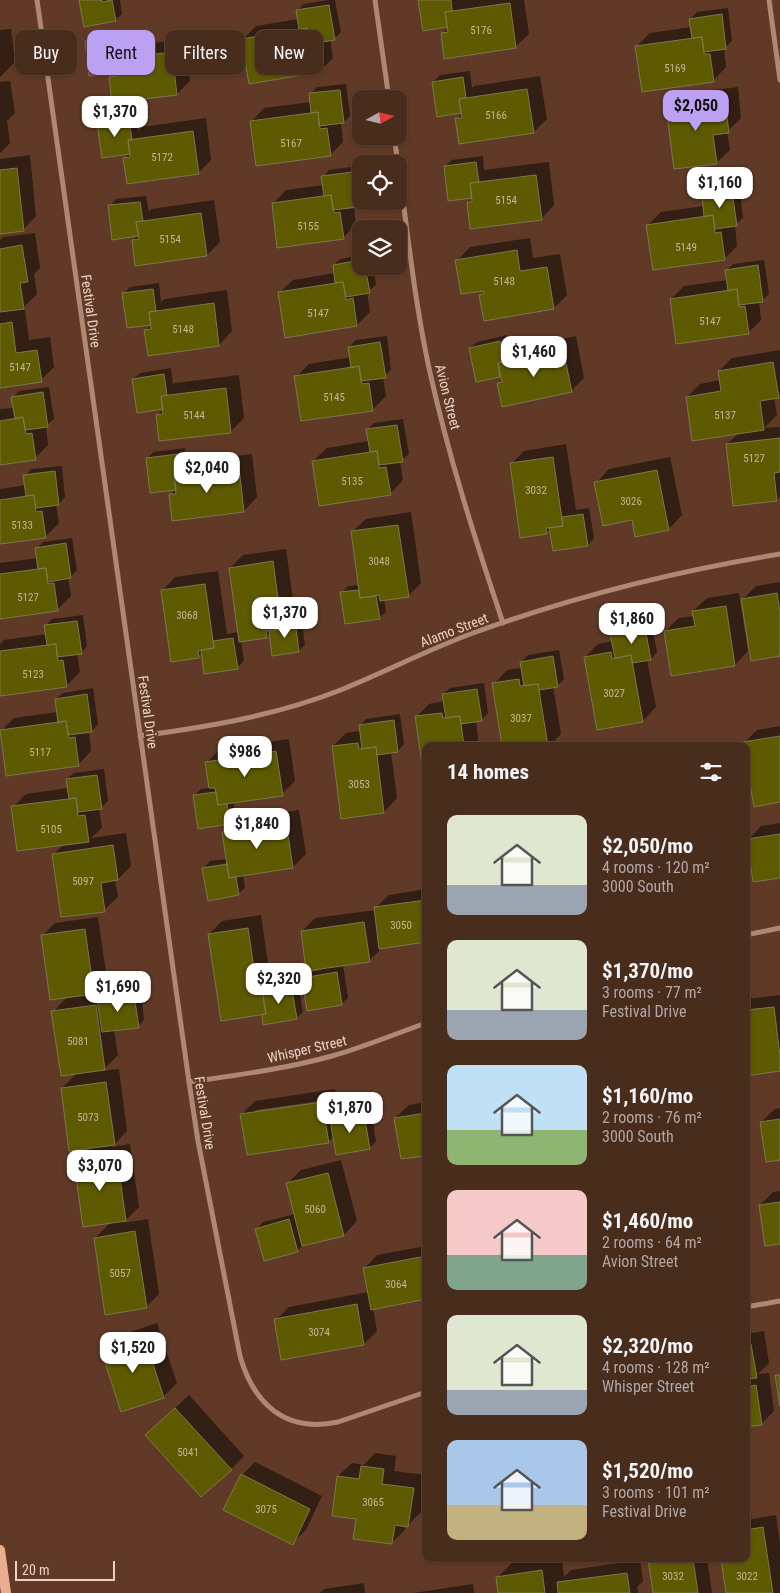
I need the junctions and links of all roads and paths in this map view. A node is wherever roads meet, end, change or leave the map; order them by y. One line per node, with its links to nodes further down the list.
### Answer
1 (37, 0): 9 (street, Festival Drive)
2 (375, 0): 5 (street)
3 (769, 0): 4 (street)
4 (780, 80)
5 (388, 90)
6 (405, 210): 8 (street, Avion Street)
7 (780, 554): 8 (street, Alamo Street)
8 (502, 623): 9 (street, Alamo Street)
9 (140, 736): 13 (street, Festival Drive)
10 (780, 928): 11 (street)
11 (750, 934)
12 (422, 1024): 13 (street, Whisper Street)
13 (189, 1082): 16 (street, Festival Drive)
14 (780, 1301): 15 (street)
15 (750, 1306)
16 (422, 1393)
17 (0, 1550): 18 (main road)
18 (6, 1593)

